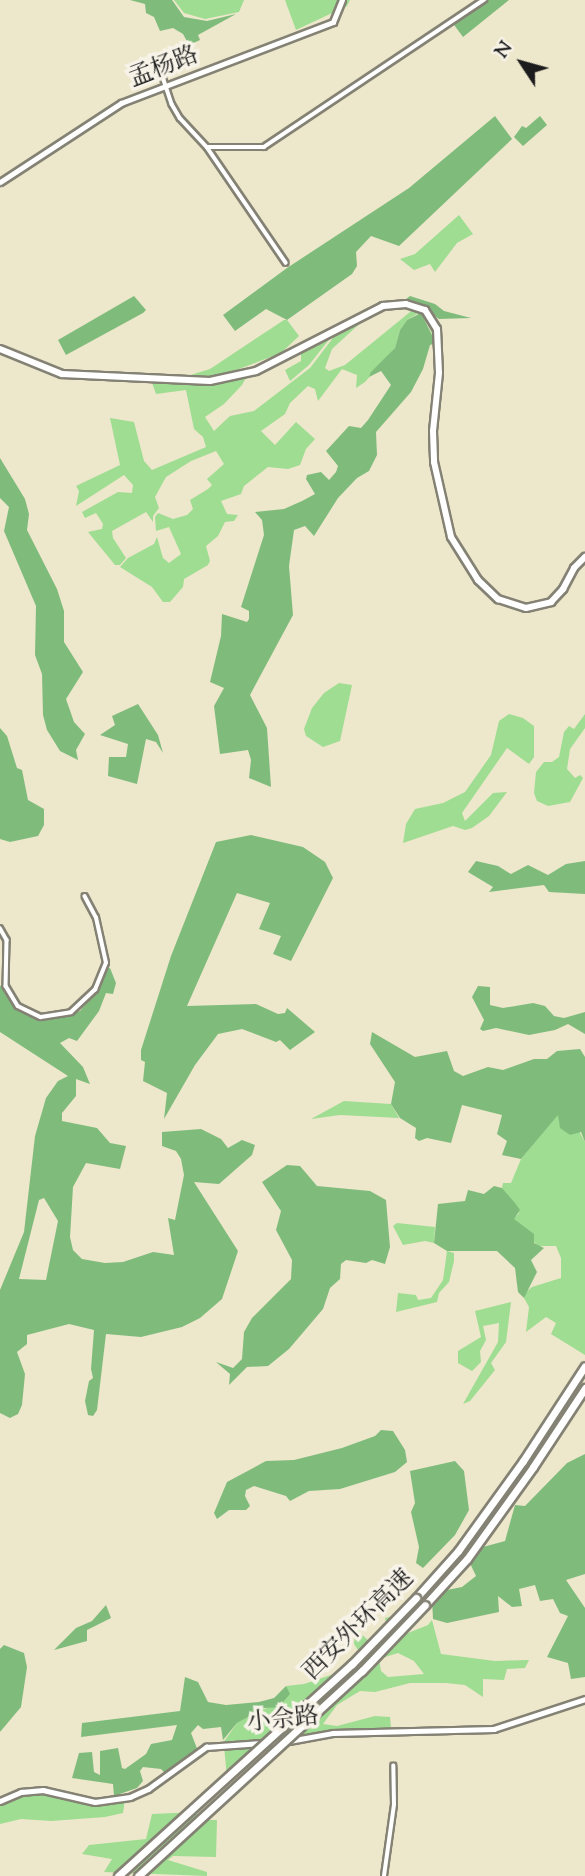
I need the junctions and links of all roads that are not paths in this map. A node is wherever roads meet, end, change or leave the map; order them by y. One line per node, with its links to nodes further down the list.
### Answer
1 (342, 0): 4 (main road, 孟杨路)
2 (484, 0): 5 (street)
3 (158, 62): 4 (street)
4 (166, 86): 5 (street); 6 (main road, 孟杨路)
5 (207, 147): 7 (street)
6 (0, 182)
7 (286, 263)
8 (0, 349): 9 (main road)
9 (585, 557)
10 (85, 897): 11 (street)
11 (0, 928)
12 (585, 1366): 17 (highway, 西安外环高速, bridge)
13 (585, 1388): 18 (highway, 西安外环高速, bridge)
14 (585, 1699): 16 (street, 小佘路)
15 (393, 1766): 19 (street)
16 (0, 1801)
17 (118, 1876)
18 (138, 1876)
19 (384, 1876)

